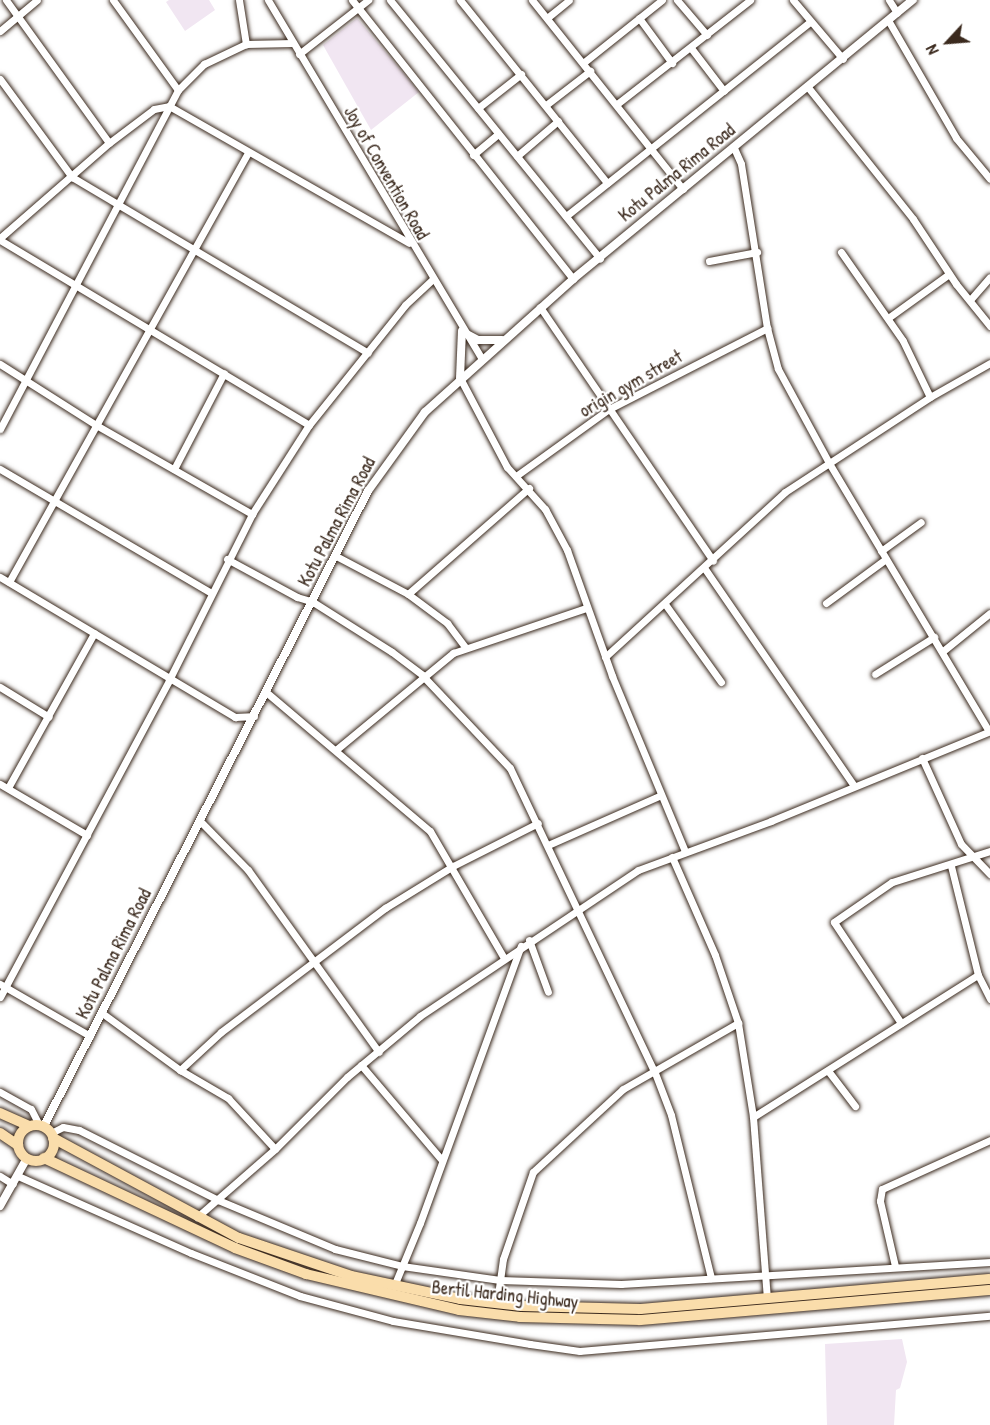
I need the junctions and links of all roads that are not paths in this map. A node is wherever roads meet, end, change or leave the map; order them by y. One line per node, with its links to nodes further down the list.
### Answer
1 (6, 0): 21 (street)
2 (37, 0): 21 (street)
3 (113, 0): 39 (street)
4 (239, 0): 29 (street)
5 (268, 0): 28 (street, Joy of Convention Road)
6 (352, 0): 19 (street)
7 (368, 0): 19 (street)
8 (390, 0): 44 (street)
9 (460, 0): 36 (street)
10 (532, 0): 22 (street)
11 (569, 0): 22 (street)
12 (662, 0): 18 (street)
13 (677, 0): 27 (street)
14 (750, 0): 27 (street)
15 (793, 0): 25 (street)
16 (889, 0): 20 (street)
17 (913, 0): 20 (street, Kotu Palma Rima Road)
18 (651, 3): 23 (street)
19 (359, 8): 31 (street); 51 (street)
20 (897, 13): 24 (street, Kotu Palma Rima Road)
21 (18, 15): 26 (street); 47 (street)
22 (547, 18): 33 (street)
23 (639, 18): 33 (street); 34 (street)
24 (888, 20): 32 (street, Kotu Palma Rima Road); 54 (street)
25 (810, 22): 32 (street); 40 (street)
26 (0, 30)
27 (707, 35): 30 (street)
28 (293, 43): 29 (street); 31 (street, Joy of Convention Road)
29 (246, 44): 39 (street)
30 (691, 48): 34 (street); 40 (street)
31 (299, 54): 60 (street, Joy of Convention Road)
32 (843, 58): 38 (street, Kotu Palma Rima Road)
33 (583, 63): 35 (street)
34 (672, 63): 41 (street)
35 (590, 71): 41 (street); 42 (street)
36 (521, 74): 42 (street); 44 (street)
37 (0, 79): 53 (street)
38 (807, 86): 49 (street, Kotu Palma Rima Road); 66 (street)
39 (177, 90): 43 (street)
40 (724, 91): 48 (street)
41 (617, 104): 48 (street)
42 (546, 105): 45 (street)
43 (169, 106): 47 (street); 50 (street); 57 (street)
44 (478, 108): 46 (street)
45 (558, 121): 52 (street); 55 (street)
46 (498, 134): 51 (street); 52 (street)
47 (109, 143): 53 (street)
48 (652, 148): 55 (street); 56 (street)
49 (734, 148): 56 (street, Kotu Palma Rima Road); 62 (street)
50 (248, 152): 60 (street); 61 (street)
51 (473, 154): 68 (street)
52 (517, 156): 58 (street)
53 (72, 177): 57 (street); 59 (street)
54 (990, 179)
55 (607, 183): 58 (street)
56 (682, 189): 64 (street, Kotu Palma Rima Road)
57 (121, 205): 61 (street); 70 (street)
58 (566, 216): 64 (street)
59 (0, 239): 70 (street)
60 (409, 243): 69 (street, Joy of Convention Road)
61 (191, 251): 76 (street); 79 (street)
62 (757, 252): 65 (street); 75 (street)
63 (841, 252): 73 (street)
64 (600, 258): 68 (street, Kotu Palma Rima Road)
65 (709, 261)
66 (949, 274): 71 (street); 73 (street)
67 (990, 277): 71 (street)
68 (573, 279): 72 (street, Kotu Palma Rima Road)
69 (432, 280): 77 (street, Joy of Convention Road); 79 (street)
70 (76, 286): 76 (street); 85 (street)
71 (970, 300): 74 (street)
72 (540, 307): 78 (street, Kotu Palma Rima Road); 87 (street)
73 (888, 318): 86 (street)
74 (990, 326)
75 (766, 328): 87 (street, origin gym street); 91 (street)
76 (151, 329): 83 (street); 88 (street)
77 (463, 332): 78 (street); 80 (street, Joy of Convention Road); 84 (street)
78 (503, 340): 80 (street, Kotu Palma Rima Road)
79 (368, 353): 89 (street)
80 (481, 358): 84 (street, Kotu Palma Rima Road)
81 (990, 363): 86 (street)
82 (0, 364): 85 (street)
83 (224, 373): 89 (street); 93 (street)
84 (460, 378): 94 (street); 100 (street, Kotu Palma Rima Road)
85 (25, 379): 88 (street); 90 (street)
86 (930, 397): 91 (street)
87 (609, 409): 94 (street, origin gym street); 103 (street)
88 (96, 425): 93 (street); 96 (street)
89 (309, 425): 97 (street)
90 (0, 429)
91 (829, 463): 99 (street); 103 (street)
92 (0, 469): 96 (street)
93 (174, 469): 97 (street)
94 (516, 476): 95 (street)
95 (529, 488): 108 (street); 112 (street)
96 (54, 502): 106 (street); 107 (street)
97 (252, 514): 101 (street)
98 (921, 522): 99 (street)
99 (881, 551): 102 (street)
100 (336, 556): 108 (street); 109 (street, Kotu Palma Rima Road)
101 (227, 559): 107 (street); 109 (street)
102 (886, 559): 110 (street); 115 (street)
103 (713, 561): 104 (street)
104 (705, 569): 111 (street); 132 (street)
105 (0, 577): 106 (street)
106 (9, 582): 114 (street)
107 (211, 593): 121 (street)
108 (408, 594): 116 (street)
109 (313, 602): 120 (street); 124 (street, Kotu Palma Rima Road)
110 (826, 603)
111 (664, 604): 118 (street); 122 (street)
112 (586, 608): 116 (street); 118 (street)
113 (990, 613): 117 (street)
114 (94, 633): 121 (street); 126 (street)
115 (934, 637): 117 (street); 119 (street)
116 (466, 648): 120 (street)
117 (943, 651): 127 (street)
118 (605, 657): 133 (street)
119 (875, 674)
120 (422, 675): 128 (street); 135 (street)
121 (169, 680): 125 (street); 136 (street)
122 (721, 682)
123 (0, 687): 126 (street)
124 (266, 692): 125 (street, Kotu Palma Rima Road); 128 (street)
125 (254, 716): 134 (street, Kotu Palma Rima Road)
126 (49, 717): 131 (street)
127 (989, 731): 129 (street)
128 (337, 749): 142 (street)
129 (922, 758): 132 (street); 141 (street)
130 (0, 784): 131 (street)
131 (9, 786): 136 (street)
132 (854, 786): 139 (street)
133 (659, 796): 137 (street); 139 (street)
134 (201, 822): 149 (street); 155 (street, Kotu Palma Rima Road)
135 (538, 824): 137 (street); 142 (street)
136 (87, 835): 151 (street)
137 (548, 845): 145 (street)
138 (990, 850): 141 (street)
139 (685, 851): 140 (street)
140 (672, 856): 145 (street); 156 (street)
141 (975, 858): 143 (street); 144 (street)
142 (453, 866): 148 (street); 149 (street)
143 (951, 866): 150 (street); 157 (street)
144 (990, 874)
145 (580, 908): 146 (street); 163 (street)
146 (529, 940): 147 (street); 152 (street)
147 (521, 946): 148 (street); 175 (street)
148 (504, 958): 159 (street)
149 (314, 960): 159 (street); 161 (street)
150 (978, 975): 154 (street); 157 (street)
151 (3, 986): 153 (street); 158 (street)
152 (548, 992)
153 (0, 997)
154 (990, 999)
155 (102, 1013): 158 (street, Kotu Palma Rima Road); 161 (street)
156 (738, 1023): 163 (street); 167 (street)
157 (901, 1023): 162 (street)
158 (90, 1036): 168 (street, Kotu Palma Rima Road)
159 (379, 1052): 160 (street)
160 (361, 1065): 172 (street); 175 (street)
161 (180, 1070): 172 (street)
162 (829, 1072): 165 (street); 167 (street)
163 (656, 1073): 185 (street); 187 (street)
164 (0, 1092): 168 (street)
165 (855, 1106)
166 (0, 1113): 168 (main road, Bertil Harding Highway)
167 (753, 1117): 184 (street)
168 (43, 1130): 171 (main road); 174 (main road); 178 (street); 180 (main road, Bertil Harding Highway)
169 (0, 1133): 171 (main road)
170 (990, 1140): 183 (street)
171 (18, 1144): 173 (main road)
172 (275, 1149): 178 (street)
173 (27, 1158): 174 (main road, Bertil Harding Highway); 177 (street)
174 (44, 1158): 189 (main road, Bertil Harding Highway)
175 (441, 1159): 182 (street)
176 (0, 1176): 177 (street)
177 (15, 1180): 179 (street); 192 (street)
178 (218, 1200): 180 (street); 182 (street)
179 (0, 1206)
180 (197, 1217): 188 (main road, Bertil Harding Highway)
181 (990, 1262): 183 (street)
182 (402, 1266): 187 (street); 188 (street)
183 (895, 1266): 184 (street)
184 (764, 1275): 185 (street); 190 (street)
185 (711, 1278): 187 (street)
186 (990, 1279): 190 (main road, Bertil Harding Highway)
187 (500, 1280): 191 (street)
188 (394, 1286): 191 (main road, Bertil Harding Highway)
189 (990, 1290)
190 (767, 1297): 191 (main road, Bertil Harding Highway)
191 (497, 1302)
192 (990, 1316)

